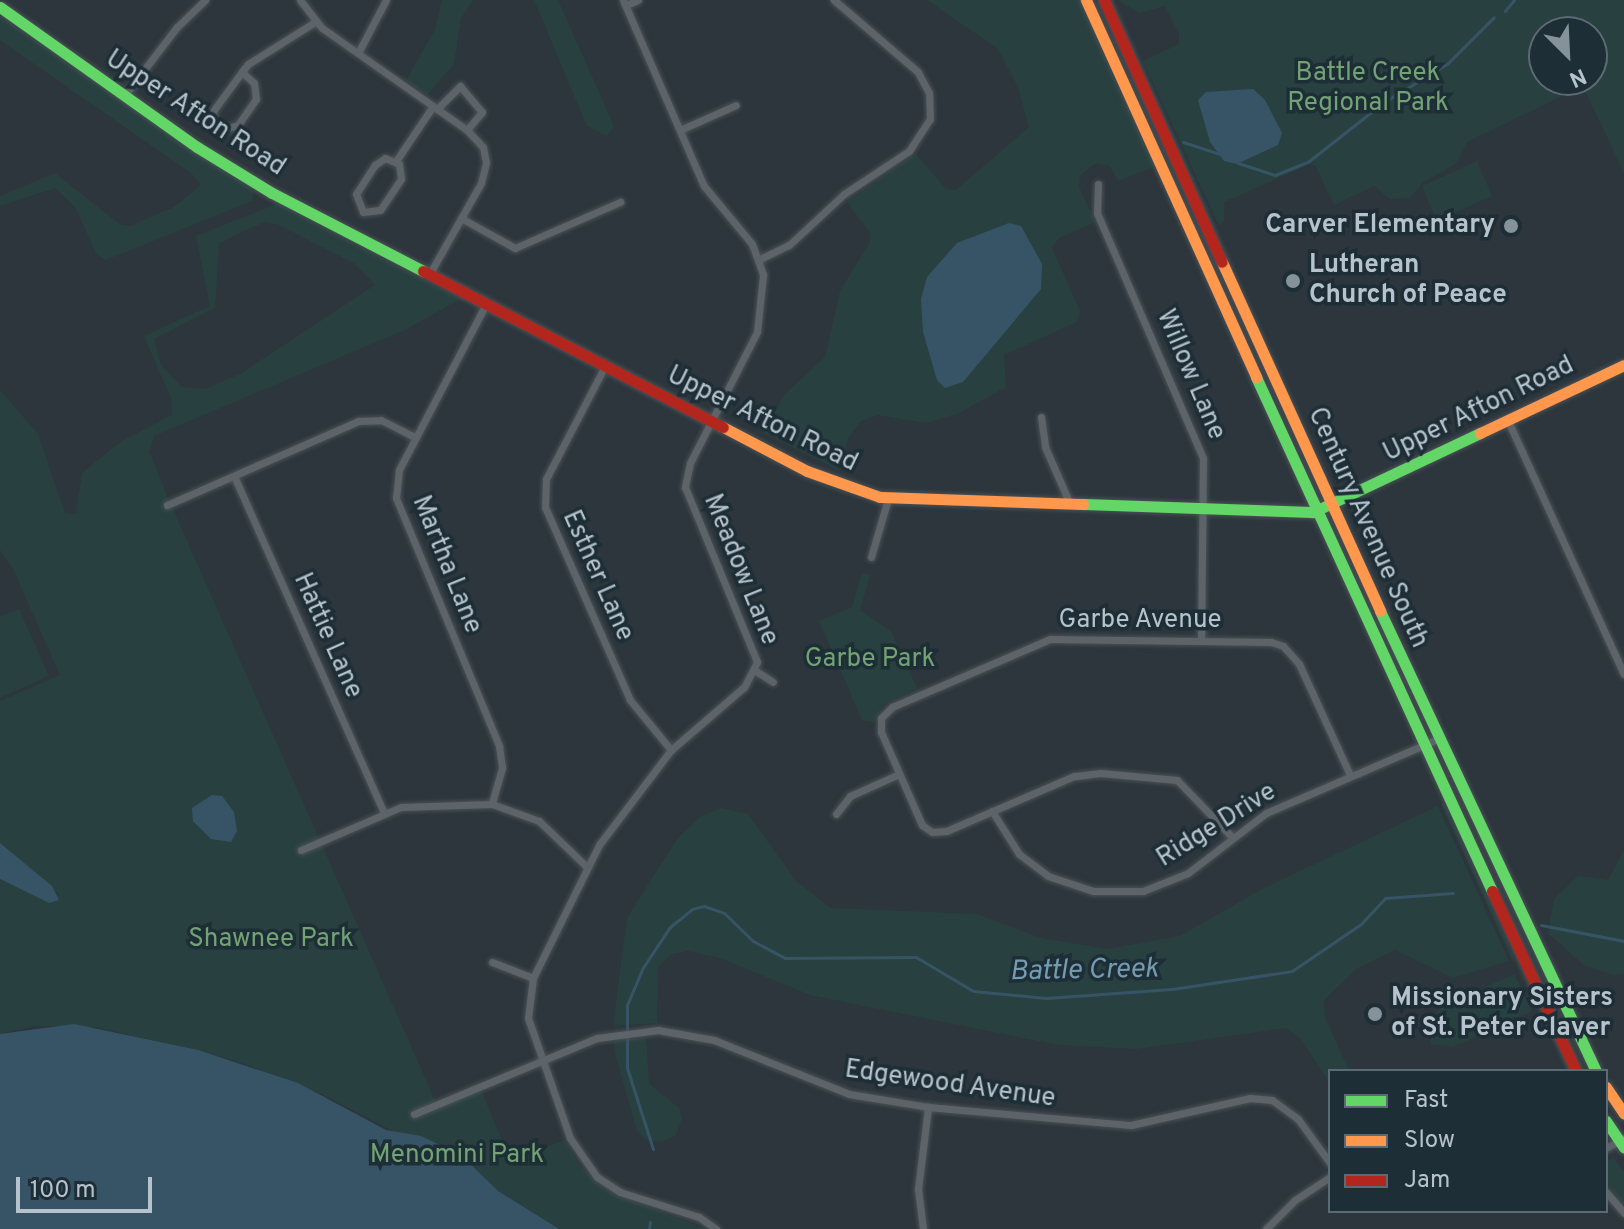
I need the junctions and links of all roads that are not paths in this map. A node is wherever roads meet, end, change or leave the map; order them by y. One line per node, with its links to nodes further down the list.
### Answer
1 (205, 0): 13 (street)
2 (300, 0): 10 (street)
3 (386, 0): 11 (street)
4 (638, 0): 8 (street)
5 (834, 0): 22 (street)
6 (1086, 0): 37 (main road, Century Avenue South)
7 (1104, 0): 34 (main road, Century Avenue South)
8 (624, 3): 17 (street)
9 (0, 7): 13 (main road, Upper Afton Road)
10 (315, 22): 11 (street); 12 (street)
11 (358, 53): 15 (street)
12 (242, 72): 12 (street)
13 (124, 96): 23 (main road, Upper Afton Road)
14 (736, 105): 17 (street)
15 (435, 108): 16 (street); 16 (street); 18 (street)
16 (467, 130): 21 (street)
17 (680, 130): 22 (street)
18 (396, 161): 18 (street)
19 (1098, 184): 36 (street, Willow Lane)
20 (620, 202): 21 (street)
21 (461, 218): 23 (street)
22 (760, 259): 28 (street, Meadow Lane)
23 (429, 275): 24 (main road, Upper Afton Road)
24 (486, 304): 26 (main road, Upper Afton Road); 30 (street, Martha Lane)
25 (1624, 365): 29 (main road, Upper Afton Road)
26 (605, 366): 28 (main road, Upper Afton Road); 45 (street, Esther Lane)
27 (1041, 417): 35 (street)
28 (711, 421): 32 (main road, Upper Afton Road); 40 (street, Meadow Lane)
29 (1508, 421): 34 (main road, Upper Afton Road); 41 (street)
30 (416, 438): 31 (street); 48 (street, Martha Lane)
31 (234, 476): 33 (street); 50 (street, Hattie Lane)
32 (888, 499): 35 (main road, Upper Afton Road); 38 (street)
33 (167, 505)
34 (1331, 505): 37 (main road, Upper Afton Road); 43 (main road, Century Avenue South)
35 (1070, 506): 36 (main road, Upper Afton Road)
36 (1204, 510): 37 (main road, Upper Afton Road); 39 (street, Willow Lane)
37 (1316, 511): 44 (main road, Century Avenue South)
38 (871, 557)
39 (1201, 639): 46 (street, Garbe Avenue); 47 (street, Garbe Avenue)
40 (756, 671): 42 (street); 45 (street, Meadow Lane)
41 (1624, 674)
42 (773, 682)
43 (1438, 739): 44 (street, Ridge Drive); 59 (main road, Century Avenue South)
44 (1423, 745): 47 (street, Ridge Drive); 58 (main road, Century Avenue South)
45 (671, 750): 54 (street, Meadow Lane)
46 (899, 774): 49 (street); 51 (street)
47 (1350, 775): 52 (street, Ridge Drive)
48 (492, 804): 50 (street); 54 (street)
49 (992, 811): 52 (street); 52 (street, Ridge Drive)
50 (384, 813): 53 (street)
51 (836, 814)
52 (1232, 837)
53 (301, 850)
54 (586, 866): 56 (street, Meadow Lane)
55 (492, 962): 56 (street)
56 (533, 978): 57 (street, Meadow Lane)
57 (539, 1060): 61 (street, Edgewood Avenue); 62 (street, Edgewood Avenue); 70 (street, Meadow Lane)
58 (1575, 1069)
59 (1595, 1069)
60 (1608, 1090): 63 (main road)
61 (928, 1107): 66 (street, Edgewood Avenue); 71 (street)
62 (414, 1114)
63 (1624, 1114)
64 (1608, 1124): 65 (main road)
65 (1622, 1142)
66 (1328, 1160)
67 (1328, 1178): 72 (street)
68 (1608, 1194): 69 (street)
69 (1624, 1213)
70 (716, 1229)
71 (923, 1229)
72 (1266, 1229)

